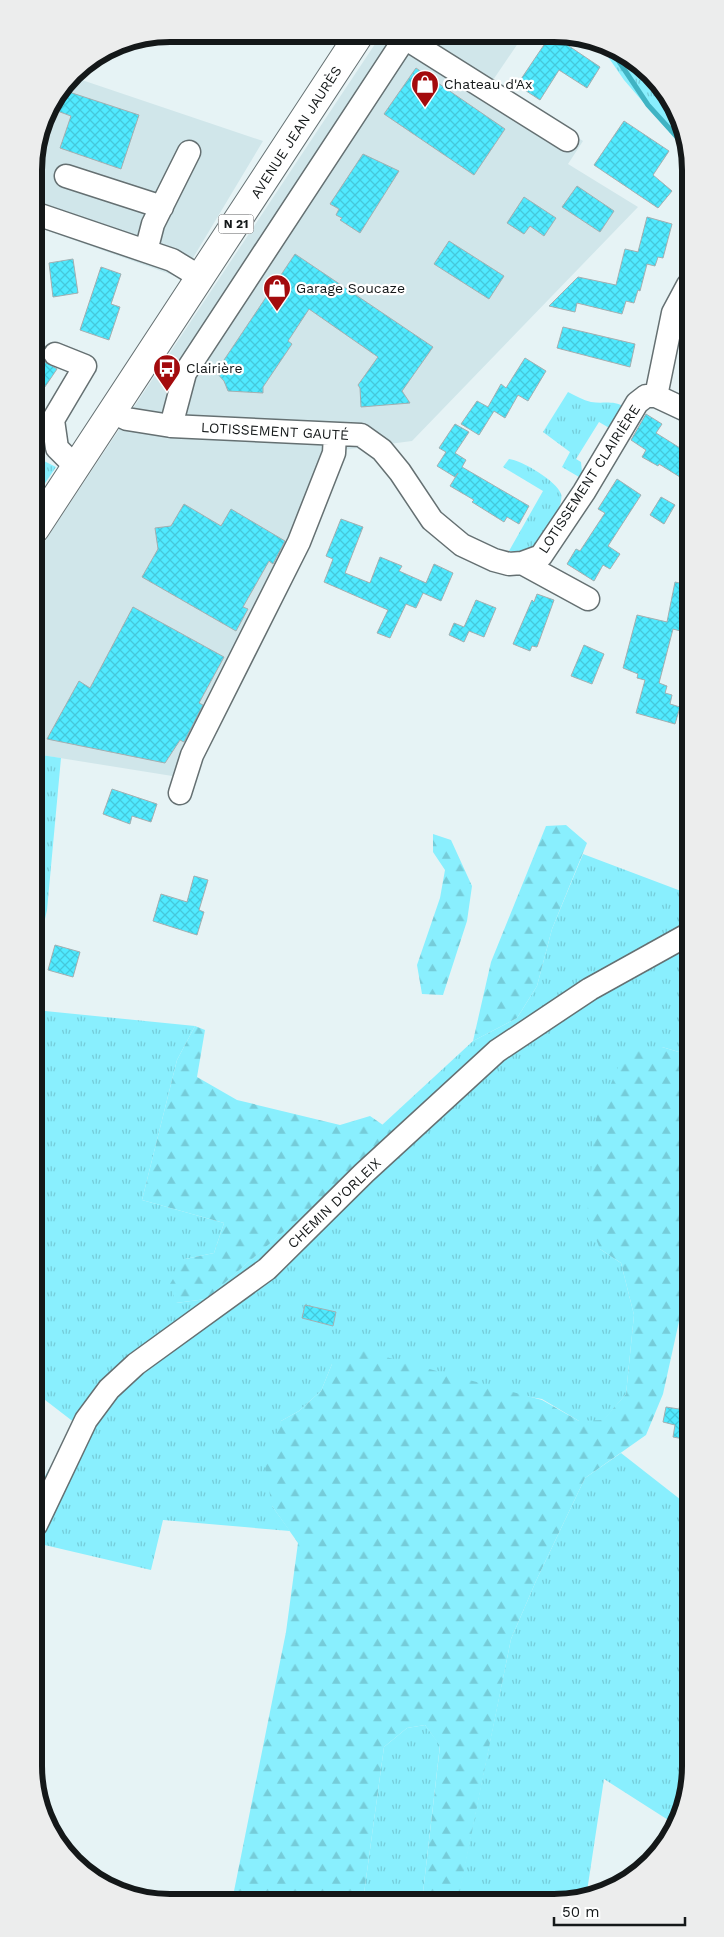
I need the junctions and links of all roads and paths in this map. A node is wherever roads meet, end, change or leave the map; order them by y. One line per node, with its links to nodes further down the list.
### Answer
1 (354, 42): 10 (main road, AVENUE JEAN JAURÈS / N 21)
2 (400, 42): 16 (street)
3 (411, 42): 4 (street)
4 (567, 140)
5 (190, 152): 7 (street)
6 (66, 176): 7 (street)
7 (162, 207): 9 (street)
8 (43, 217): 9 (street)
9 (146, 251): 10 (street)
10 (200, 278): 15 (main road, AVENUE JEAN JAURÈS / N 21)
11 (682, 296): 13 (street, LOTISSEMENT CLAIRIÈRE)
12 (55, 354): 18 (street)
13 (656, 396): 14 (street, LOTISSEMENT CLAIRIÈRE); 20 (street, LOTISSEMENT CLAIRIÈRE)
14 (682, 408)
15 (112, 412): 16 (street, LOTISSEMENT GAUTÉ); 18 (main road, AVENUE JEAN JAURÈS / N 21)
16 (171, 426): 17 (street, LOTISSEMENT GAUTÉ)
17 (335, 434): 20 (street, LOTISSEMENT GAUTÉ); 22 (street)
18 (76, 468): 19 (main road, AVENUE JEAN JAURÈS / N 21)
19 (43, 517)
20 (522, 563): 21 (street, LOTISSEMENT GAUTÉ)
21 (588, 599)
22 (180, 792)
23 (682, 938): 24 (street, CHEMIN D'ORLEIX)
24 (42, 1512)

